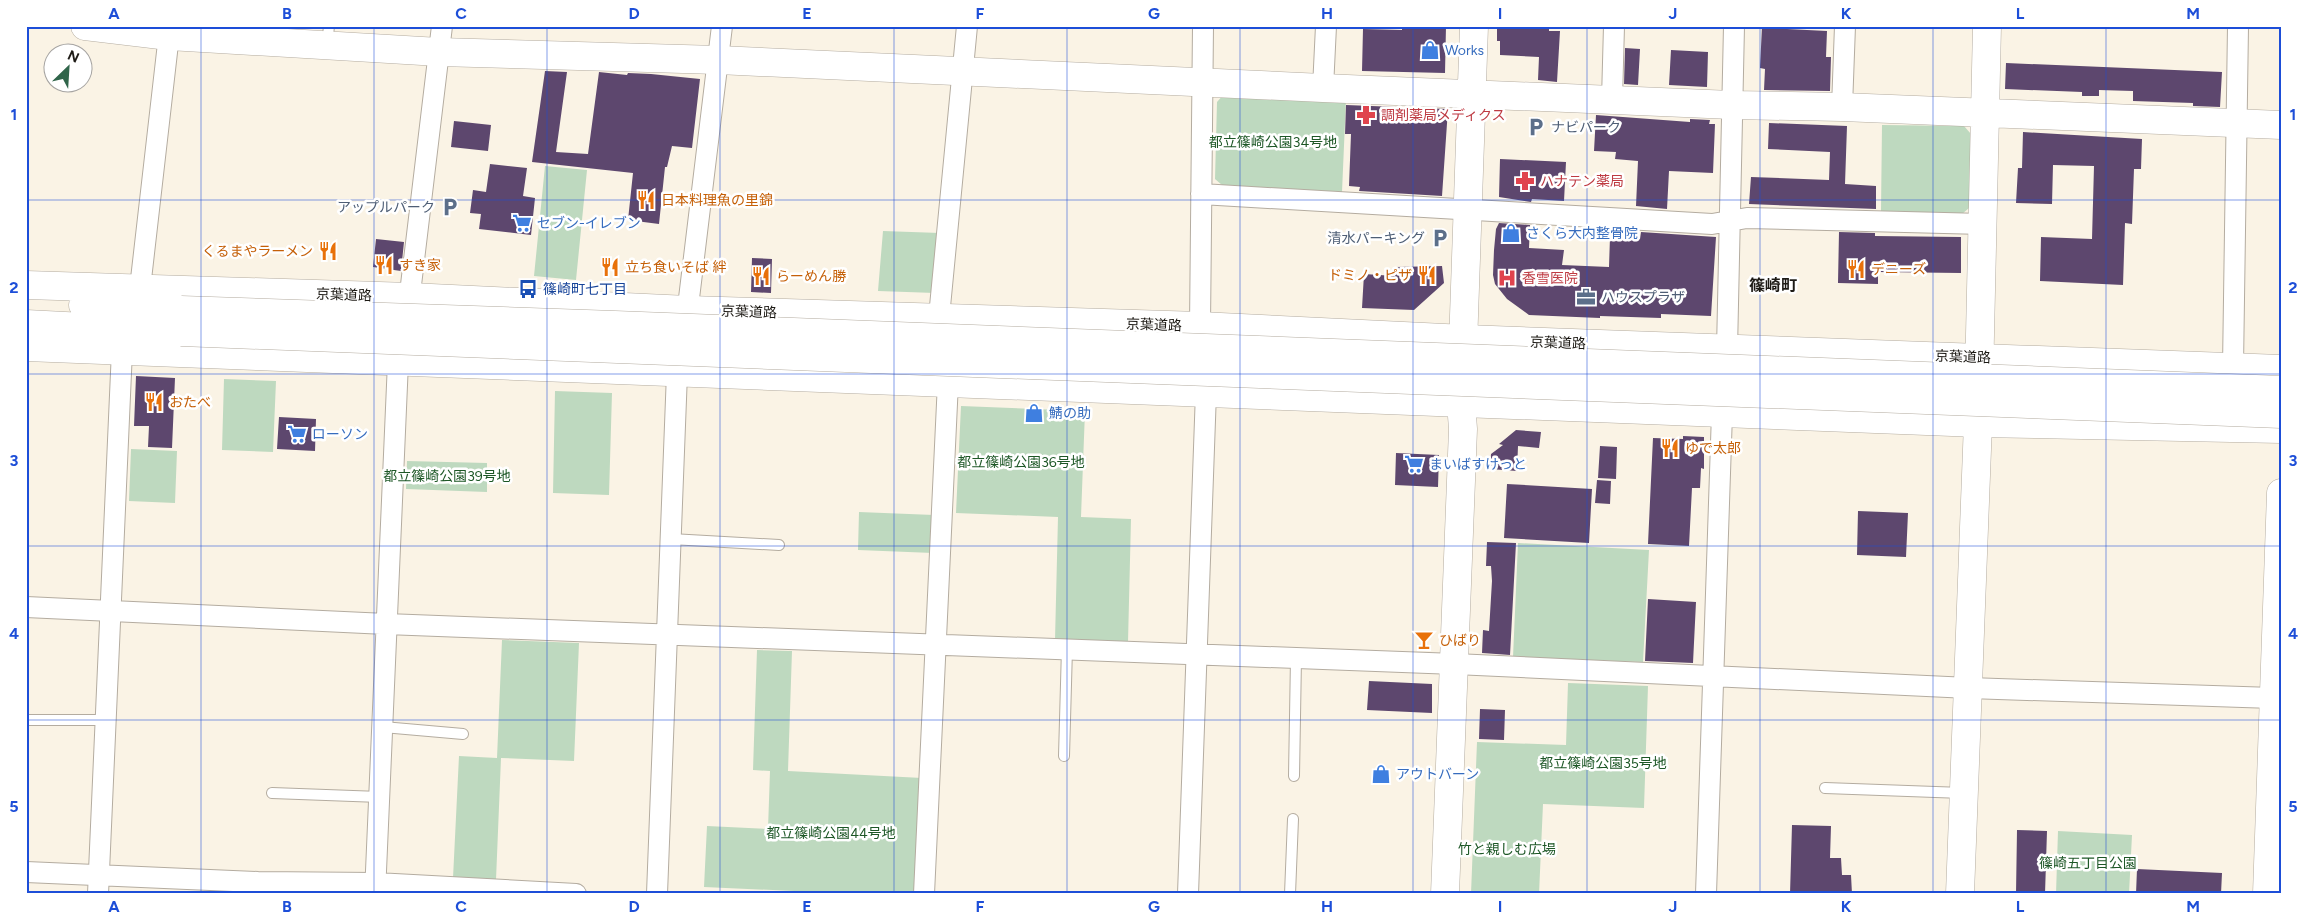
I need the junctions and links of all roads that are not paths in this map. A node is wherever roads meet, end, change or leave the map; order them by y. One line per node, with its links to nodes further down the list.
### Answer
1 (85, 26): 12 (main road)
2 (722, 26): 15 (street)
3 (967, 26): 16 (street)
4 (1203, 26): 17 (street)
5 (1326, 26): 18 (street)
6 (1474, 26): 19 (main road)
7 (1614, 26): 20 (street)
8 (1734, 26): 21 (street)
9 (1844, 26): 22 (street)
10 (1987, 26): 23 (main road)
11 (2238, 26): 24 (street)
12 (170, 31): 13 (main road); 31 (street)
13 (328, 36): 14 (main road)
14 (440, 39): 15 (main road); 32 (street)
15 (718, 60): 16 (main road); 34 (street)
16 (964, 70): 17 (main road); 35 (street)
17 (1202, 81): 18 (main road); 26 (street)
18 (1323, 88): 19 (main road)
19 (1473, 93): 20 (main road); 27 (main road)
20 (1612, 98): 21 (main road)
21 (1732, 105): 22 (main road); 28 (street)
22 (1842, 107): 23 (main road)
23 (1985, 113): 24 (main road); 29 (main road)
24 (2236, 124): 25 (main road); 45 (street)
25 (2281, 125)
26 (1201, 194): 27 (street); 38 (street)
27 (1469, 210): 28 (street); 39 (main road)
28 (1731, 221): 29 (street); 42 (street)
29 (1983, 224): 43 (main road)
30 (26, 285): 31 (main road, 京葉道路)
31 (140, 288): 32 (main road, 京葉道路)
32 (410, 297): 34 (main road, 京葉道路); 44 (street)
33 (26, 302): 36 (main road)
34 (688, 310): 35 (main road, 京葉道路); 47 (street)
35 (939, 317): 38 (main road, 京葉道路)
36 (181, 321): 37 (main road); 49 (main road, 京葉道路, bridge); 53 (main road, bridge)
37 (26, 324)
38 (1200, 326): 39 (main road, 京葉道路)
39 (1465, 339): 42 (main road, 京葉道路); 51 (main road)
40 (26, 347): 41 (main road)
41 (122, 350): 44 (main road); 60 (street)
42 (1727, 350): 43 (main road, 京葉道路)
43 (1979, 357): 45 (main road, 京葉道路); 54 (main road)
44 (398, 362): 47 (main road); 61 (street)
45 (2233, 367): 46 (main road, 京葉道路)
46 (2281, 369)
47 (677, 373): 48 (main road); 57 (street)
48 (948, 382): 50 (main road); 63 (street)
49 (2281, 390)
50 (1206, 392): 51 (main road); 65 (street)
51 (1461, 403): 52 (main road); 67 (main road)
52 (1722, 413): 54 (main road); 68 (street)
53 (2281, 414)
54 (1978, 423): 55 (main road); 69 (main road)
55 (2281, 429)
56 (2281, 494): 70 (main road)
57 (671, 539): 58 (lane); 62 (street)
58 (779, 545)
59 (26, 608): 60 (street)
60 (111, 611): 61 (street); 72 (street)
61 (386, 624): 62 (street); 73 (street)
62 (668, 634): 63 (street); 90 (street)
63 (937, 644): 64 (street); 91 (street)
64 (1067, 648): 65 (street); 75 (lane)
65 (1198, 654): 66 (street); 92 (street)
66 (1296, 658): 67 (street); 76 (lane)
67 (1455, 664): 68 (street); 94 (main road)
68 (1715, 676): 69 (street); 95 (street)
69 (1969, 688): 70 (street); 78 (main road)
70 (2277, 700): 97 (main road)
71 (26, 720): 72 (lane)
72 (106, 720): 83 (street)
73 (383, 727): 74 (lane); 80 (street)
74 (463, 734)
75 (1064, 756)
76 (1294, 776)
77 (1825, 788): 78 (lane)
78 (1963, 792): 96 (main road)
79 (272, 793): 80 (lane)
80 (380, 797): 86 (street)
81 (1293, 819): 93 (lane)
82 (26, 872): 83 (street)
83 (98, 885): 84 (street)
84 (201, 887): 85 (street)
85 (258, 888): 86 (street)
86 (376, 888): 87 (street)
87 (511, 893): 88 (street)
88 (561, 894): 89 (street)
89 (576, 894)
90 (657, 894)
91 (924, 894)
92 (1188, 894)
93 (1290, 894)
94 (1446, 894)
95 (1706, 894)
96 (1960, 894)
97 (2267, 894)

